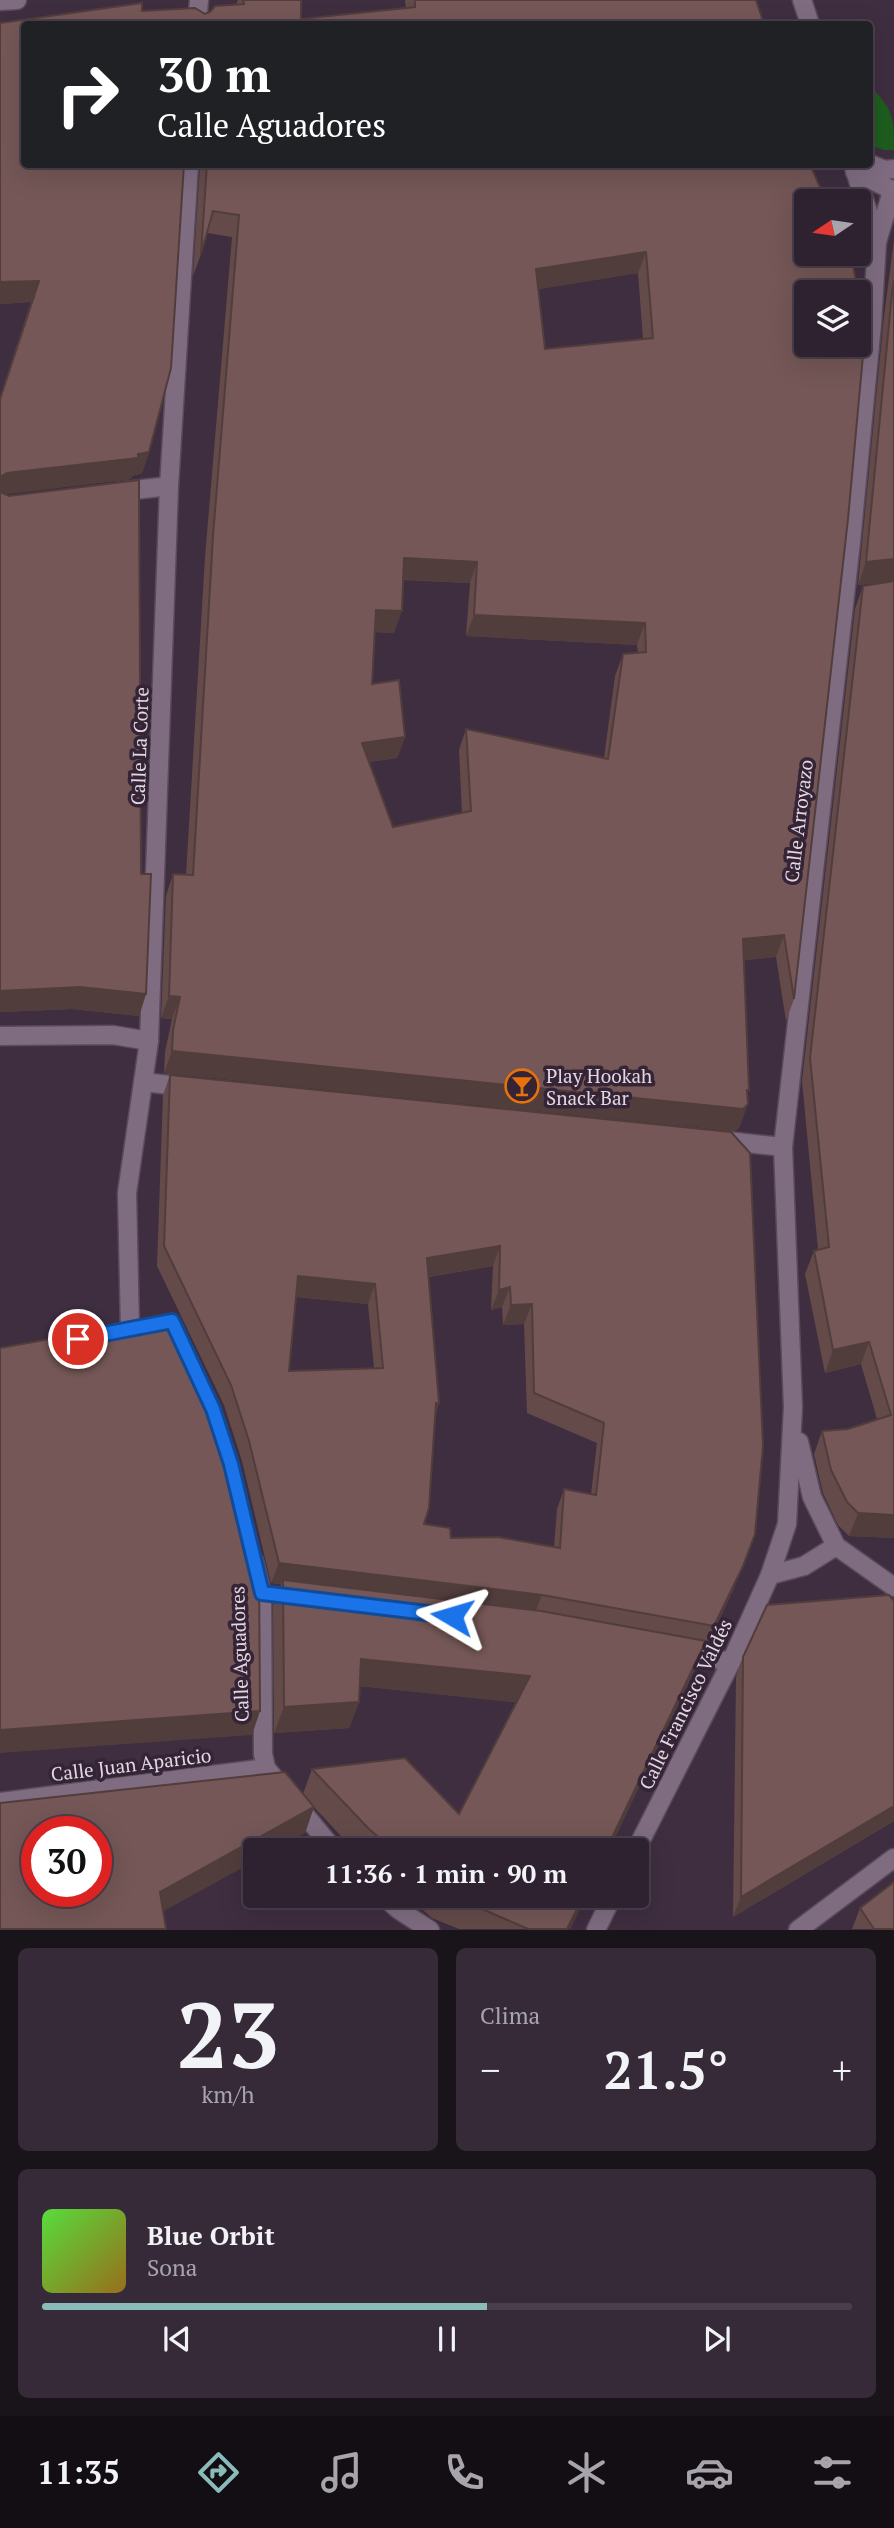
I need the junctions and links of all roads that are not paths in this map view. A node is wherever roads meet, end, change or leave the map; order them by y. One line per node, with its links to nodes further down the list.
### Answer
1 (17, 0): 4 (street)
2 (199, 0): 5 (street)
3 (802, 0): 6 (street)
4 (0, 1)
5 (197, 21)
6 (809, 21)
7 (189, 168): 14 (street, Calle La Corte)
8 (859, 168): 13 (street)
9 (860, 168): 12 (street)
10 (868, 168): 11 (street)
11 (894, 169)
12 (894, 193): 13 (street)
13 (877, 242): 21 (street, Calle Arroyazo)
14 (169, 486): 15 (street); 17 (street, Calle La Corte)
15 (100, 494)
16 (0, 1036): 17 (street)
17 (149, 1041): 18 (street, Calle La Corte)
18 (143, 1082): 19 (street); 22 (street, Calle La Corte)
19 (212, 1089)
20 (696, 1138): 21 (street)
21 (783, 1147): 23 (street, Calle Arroyazo)
22 (151, 1325)
23 (793, 1407): 25 (street, Calle Arroyazo); 26 (street, Calle Arroyazo)
24 (250, 1542): 30 (street, Calle Aguadores)
25 (836, 1546): 26 (street); 27 (street)
26 (770, 1575): 29 (street, Calle Francisco Valdés)
27 (894, 1587)
28 (666, 1650): 29 (street)
29 (731, 1662): 33 (street, Calle Francisco Valdés)
30 (266, 1768): 31 (street, Calle Juan Aparicio); 32 (street)
31 (0, 1802)
32 (324, 1838)
33 (642, 1838)
34 (894, 1858): 39 (street)
35 (396, 1908): 37 (street)
36 (607, 1908): 38 (street)
37 (429, 1930)
38 (596, 1930)
39 (798, 1930)

